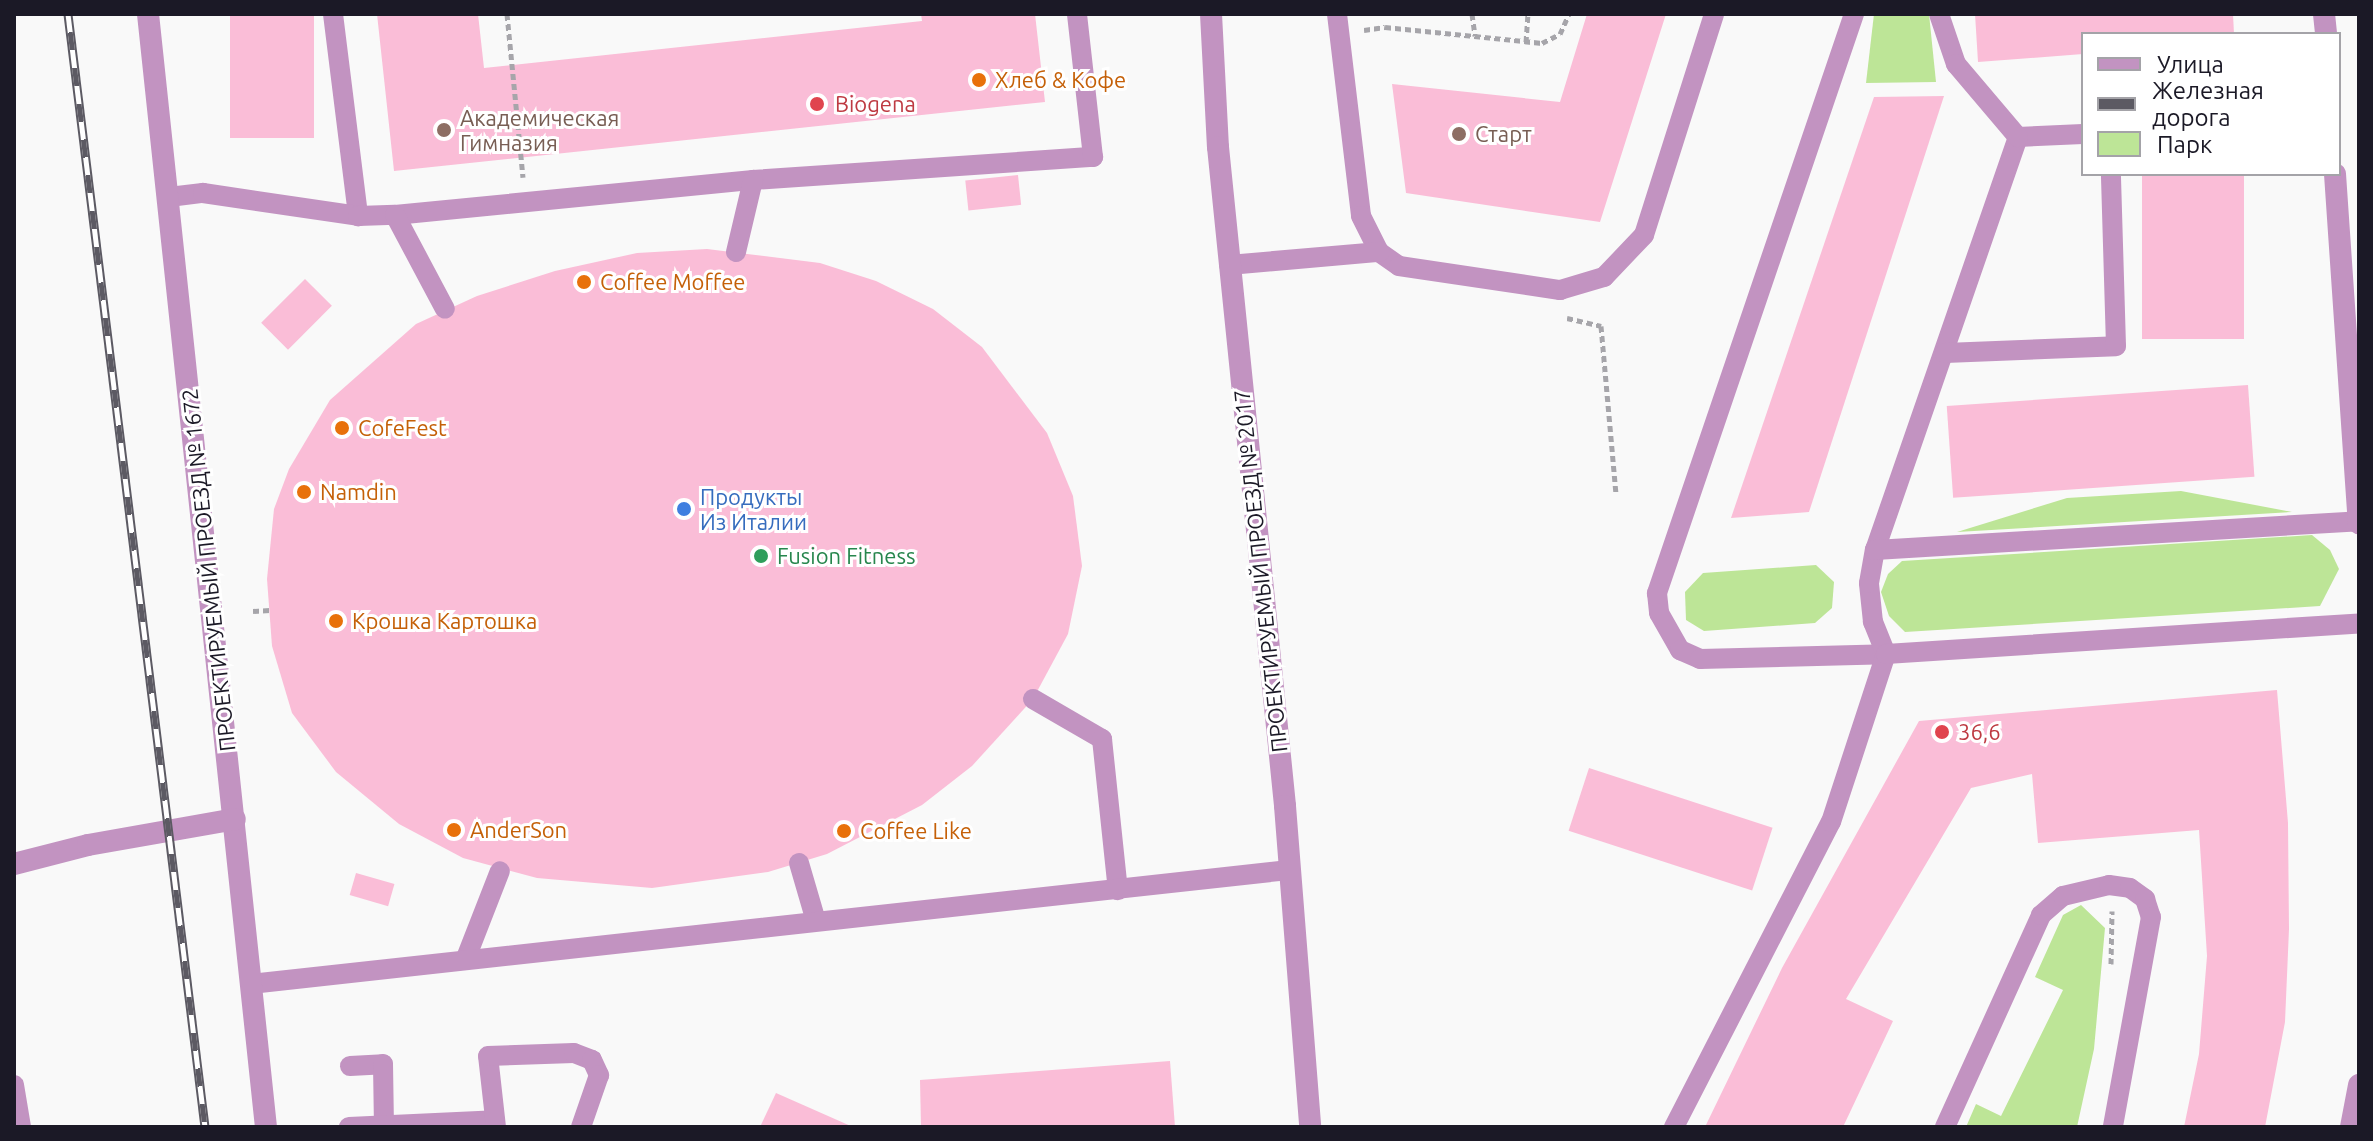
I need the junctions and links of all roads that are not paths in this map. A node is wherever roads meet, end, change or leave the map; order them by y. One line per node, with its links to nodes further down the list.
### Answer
1 (148, 14): 14 (street, ПРОЕКТИРУЕМЫЙ ПРОЕЗД № 1672)
2 (333, 14): 16 (lane)
3 (1077, 14): 13 (lane)
4 (1211, 14): 19 (street, ПРОЕКТИРУЕМЫЙ ПРОЕЗД № 2017)
5 (1337, 14): 18 (lane)
6 (1714, 14): 18 (lane)
7 (1854, 14): 25 (lane)
8 (1939, 14): 10 (lane)
9 (2081, 134): 10 (lane)
10 (2018, 137): 21 (lane)
11 (2111, 176): 21 (lane)
12 (2335, 176): 22 (street)
13 (753, 180): 15 (lane); 17 (lane)
14 (169, 197): 16 (lane); 27 (street, ПРОЕКТИРУЕМЫЙ ПРОЕЗД № 1672)
15 (395, 215): 16 (lane); 20 (lane)
16 (358, 216)
17 (736, 252)
18 (1379, 252): 19 (lane)
19 (1229, 265): 30 (street, ПРОЕКТИРУЕМЫЙ ПРОЕЗД № 2017)
20 (445, 309)
21 (1945, 353): 23 (lane)
22 (2359, 522): 23 (lane)
23 (1875, 550): 25 (lane)
24 (2359, 623): 25 (lane)
25 (1886, 654): 46 (lane)
26 (1033, 699): 32 (lane)
27 (235, 819): 29 (street); 35 (street, ПРОЕКТИРУЕМЫЙ ПРОЕЗД № 1672)
28 (799, 863): 33 (lane)
29 (14, 864)
30 (1289, 870): 32 (lane); 45 (street, ПРОЕКТИРУЕМЫЙ ПРОЕЗД № 2017)
31 (500, 871): 34 (lane)
32 (1118, 890): 33 (lane)
33 (816, 921): 34 (lane)
34 (466, 958): 35 (lane)
35 (251, 984): 42 (street, ПРОЕКТИРУЕМЫЙ ПРОЕЗД № 1672)
36 (350, 1066): 40 (lane)
37 (14, 1085): 41 (lane)
38 (2359, 1085): 49 (street)
39 (496, 1124): 40 (lane); 44 (lane)
40 (384, 1125): 43 (lane)
41 (21, 1127)
42 (266, 1127)
43 (349, 1127)
44 (581, 1127)
45 (1310, 1127)
46 (1674, 1127)
47 (1945, 1127): 48 (lane)
48 (2113, 1127)
49 (2351, 1127)

